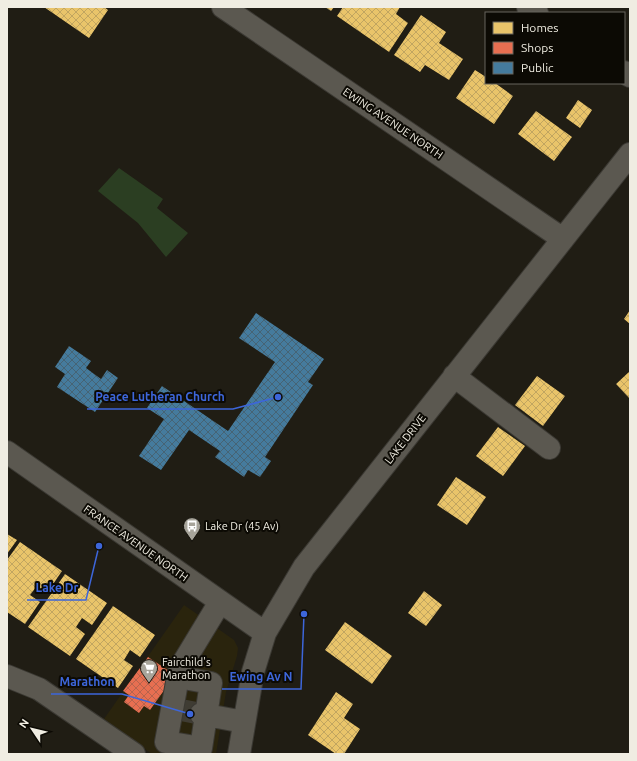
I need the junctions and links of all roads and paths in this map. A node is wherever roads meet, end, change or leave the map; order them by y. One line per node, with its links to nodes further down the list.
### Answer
1 (223, 7): 3 (street, EWING AVENUE NORTH)
2 (630, 154): 3 (street, LAKE DRIVE)
3 (564, 239): 4 (street, LAKE DRIVE)
4 (454, 376): 5 (street); 8 (street, LAKE DRIVE)
5 (549, 448)
6 (7, 452): 7 (street, FRANCE AVENUE NORTH)
7 (220, 602): 8 (street, FRANCE AVENUE NORTH); 10 (street)
8 (265, 633): 12 (street, LAKE DRIVE)
9 (7, 676): 14 (street)
10 (178, 677): 11 (street); 13 (street)
11 (203, 715): 12 (street); 13 (street)
12 (244, 722): 15 (street, LAKE DRIVE)
13 (164, 748)
14 (134, 754)
15 (239, 754)

